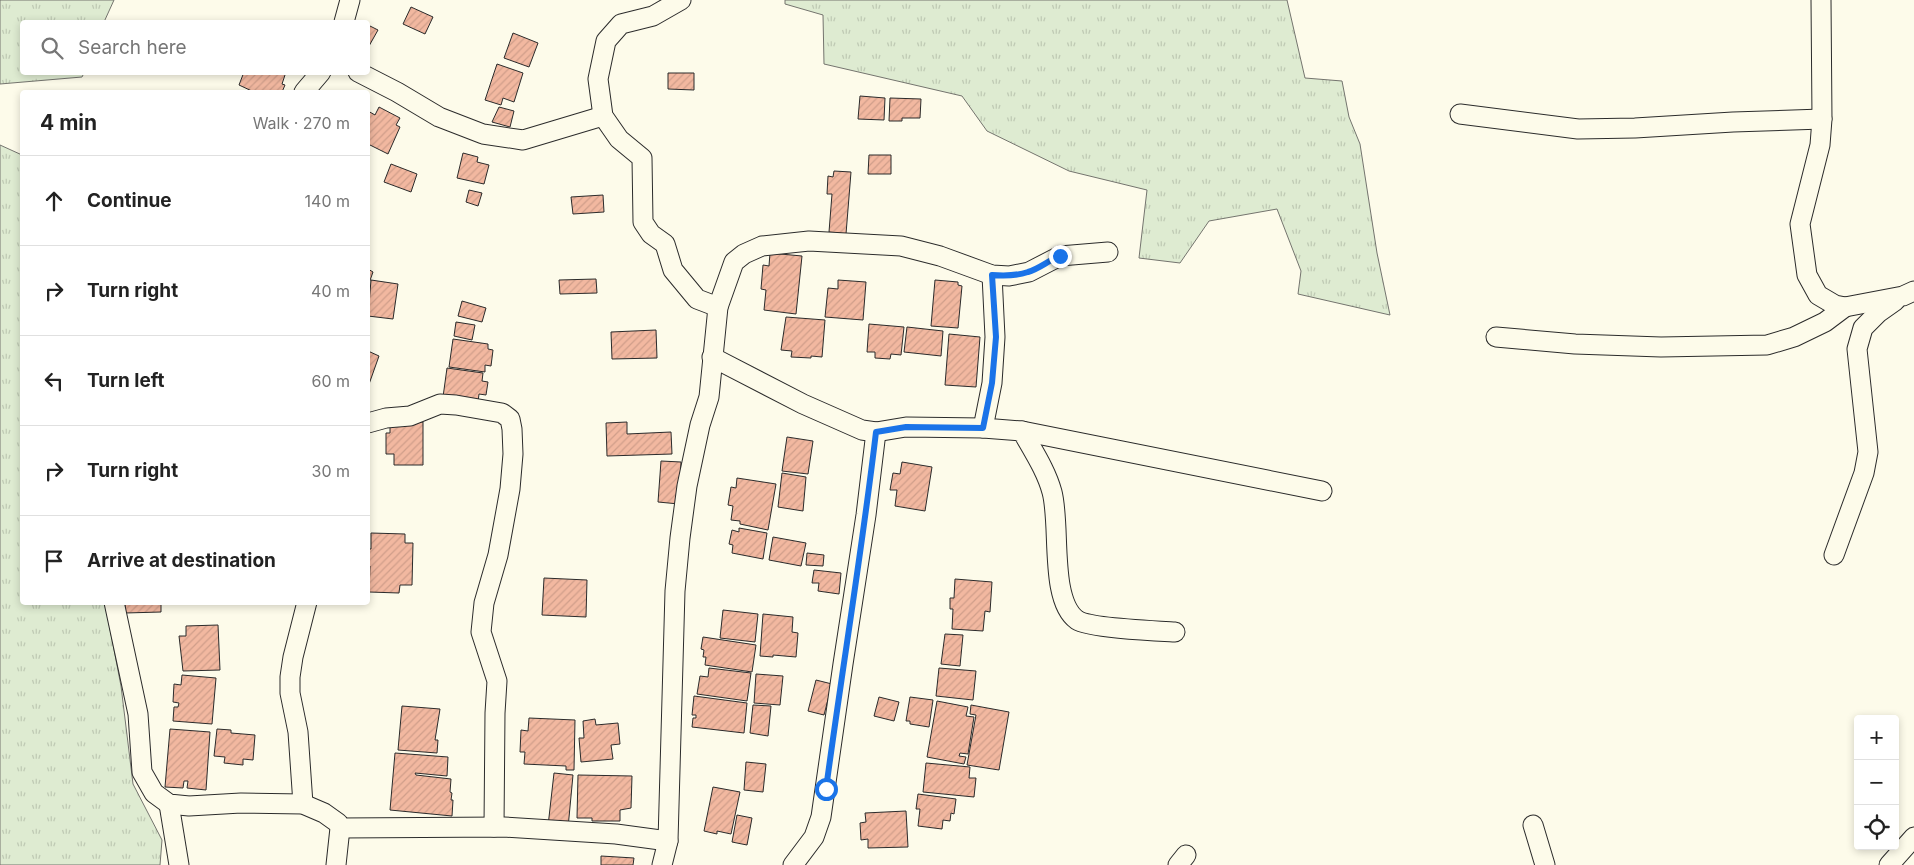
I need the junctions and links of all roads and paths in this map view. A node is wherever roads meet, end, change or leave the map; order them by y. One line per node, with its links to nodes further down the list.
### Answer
1 (350, 0): 4 (street)
2 (681, 0): 9 (street)
3 (1821, 0): 10 (street)
4 (345, 20)
5 (318, 75): 7 (street)
6 (364, 75): 9 (street)
7 (306, 90)
8 (1460, 114): 10 (street)
9 (603, 116): 14 (street)
10 (1822, 119): 15 (street)
11 (1108, 252): 12 (street)
12 (992, 275): 14 (street); 19 (street)
13 (1908, 294): 15 (street); 23 (street)
14 (718, 307): 17 (street)
15 (1846, 307): 16 (street)
16 (1496, 337)
17 (712, 356): 21 (street); 33 (street)
18 (370, 422): 30 (street)
19 (983, 428): 20 (street); 21 (street)
20 (1022, 431): 22 (street); 26 (street)
21 (876, 432): 37 (street)
22 (1322, 490)
23 (1834, 555)
24 (115, 605): 27 (street)
25 (307, 605): 28 (street)
26 (1175, 632)
27 (169, 804): 28 (street); 34 (street)
28 (303, 804): 31 (street)
29 (1533, 826): 38 (street)
30 (494, 827): 31 (street); 33 (street)
31 (340, 828): 35 (street)
32 (1914, 837): 39 (street)
33 (668, 841): 36 (street)
34 (179, 865)
35 (336, 865)
36 (662, 865)
37 (793, 865)
38 (1545, 865)
39 (1889, 865)

